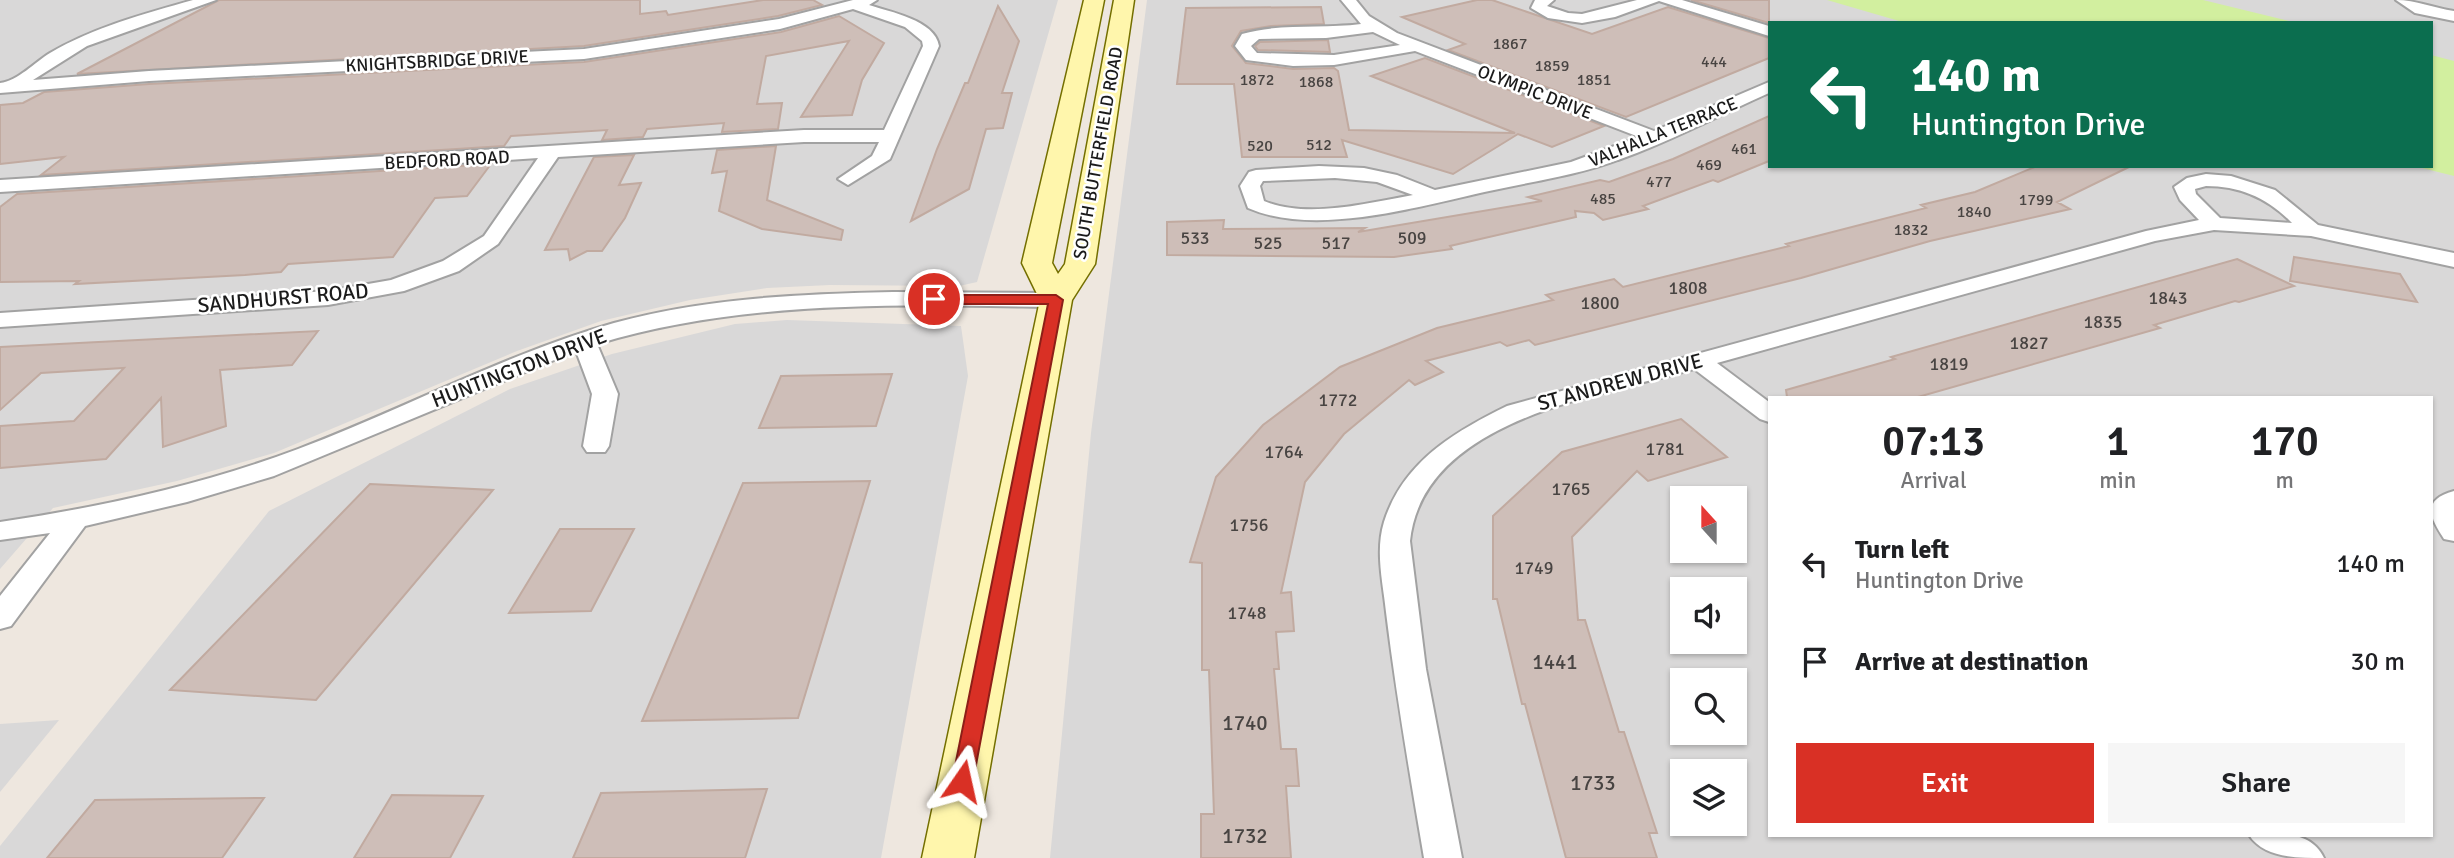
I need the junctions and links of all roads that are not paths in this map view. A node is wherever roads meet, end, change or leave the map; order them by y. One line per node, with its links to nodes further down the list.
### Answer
1 (209, 0): 15 (street)
2 (1094, 0): 25 (main road, SOUTH BUTTERFIELD ROAD)
3 (1124, 0): 25 (main road, SOUTH BUTTERFIELD ROAD)
4 (1348, 0): 11 (street, OLYMPIC DRIVE)
5 (1547, 0): 6 (street)
6 (1652, 0)
7 (1666, 0): 12 (street)
8 (2403, 0): 10 (street)
9 (863, 3): 15 (street, KNIGHTSBRIDGE DRIVE); 16 (street)
10 (2454, 16)
11 (1374, 27): 13 (street, OLYMPIC DRIVE); 13 (street)
12 (1768, 31)
13 (1415, 46): 17 (street, OLYMPIC DRIVE)
14 (1768, 87): 17 (street, VALHALLA TERRACE)
15 (7, 88)
16 (893, 136): 18 (street, BEDFORD ROAD); 19 (street)
17 (1654, 137): 21 (street, VALHALLA TERRACE)
18 (551, 154): 20 (street, BEDFORD ROAD); 26 (street, SANDHURST ROAD)
19 (848, 179)
20 (0, 186)
21 (1432, 197): 21 (street, VALHALLA TERRACE)
22 (2214, 223): 23 (street, ST ANDREW DRIVE); 23 (street); 28 (street, ST ANDREW DRIVE)
23 (2311, 230): 24 (street, ST ANDREW DRIVE)
24 (2454, 260)
25 (1056, 300): 27 (street, HUNTINGTON DRIVE); 37 (main road, SOUTH BUTTERFIELD ROAD)
26 (0, 320)
27 (584, 341): 30 (street); 32 (street, HUNTINGTON DRIVE)
28 (1699, 360): 29 (street); 38 (street, ST ANDREW DRIVE)
29 (1768, 413)
30 (596, 446)
31 (2454, 500): 34 (street)
32 (74, 521): 33 (street, HUNTINGTON DRIVE); 35 (street)
33 (0, 531)
34 (2454, 532)
35 (0, 618)
36 (2271, 837): 39 (street)
37 (947, 858)
38 (1443, 858)
39 (2305, 858)

